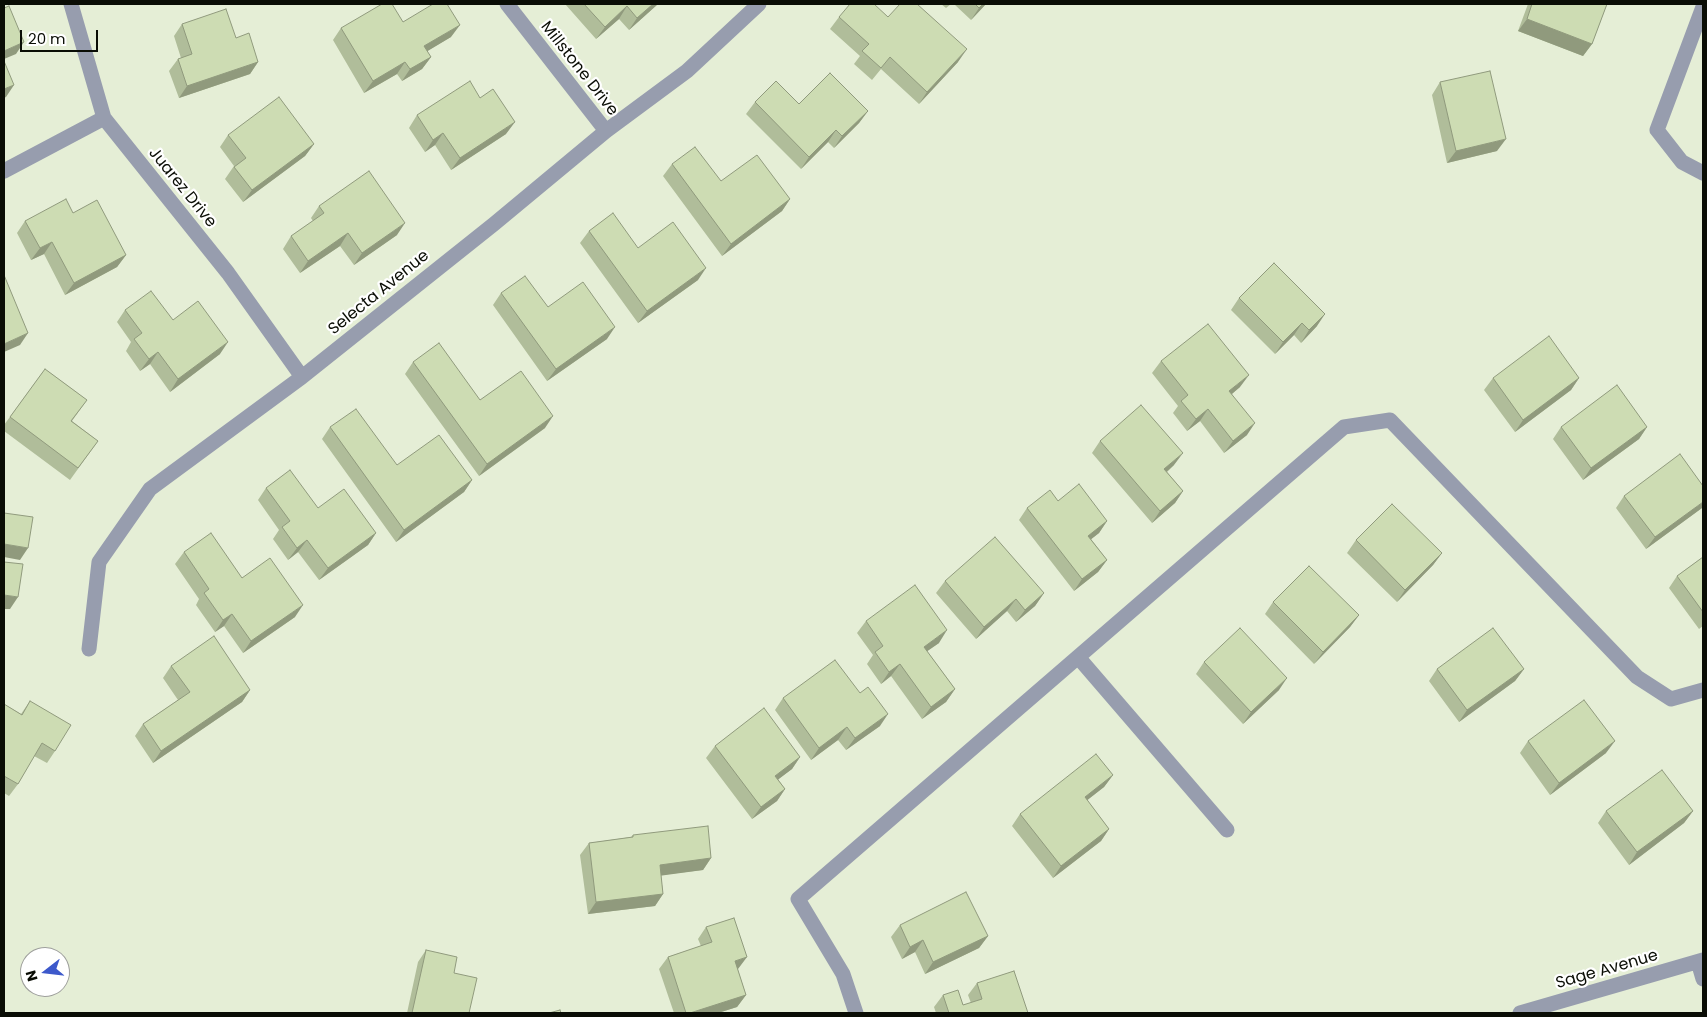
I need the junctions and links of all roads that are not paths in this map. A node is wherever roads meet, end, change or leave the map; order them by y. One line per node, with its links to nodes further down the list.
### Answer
1 (71, 4): 5 (street, Juarez Drive)
2 (507, 4): 6 (street, Millstone Drive)
3 (759, 4): 6 (street, Selecta Avenue)
4 (1703, 7): 8 (street)
5 (104, 118): 7 (street); 9 (street, Juarez Drive)
6 (606, 131): 9 (street, Selecta Avenue)
7 (4, 170)
8 (1703, 173)
9 (302, 377): 10 (street, Selecta Avenue)
10 (89, 649)
11 (1078, 657): 12 (street); 13 (street); 16 (street)
12 (1703, 690)
13 (1227, 830)
14 (1701, 961): 15 (street); 17 (street, Sage Avenue)
15 (1703, 979)
16 (856, 1013)
17 (1520, 1013)

